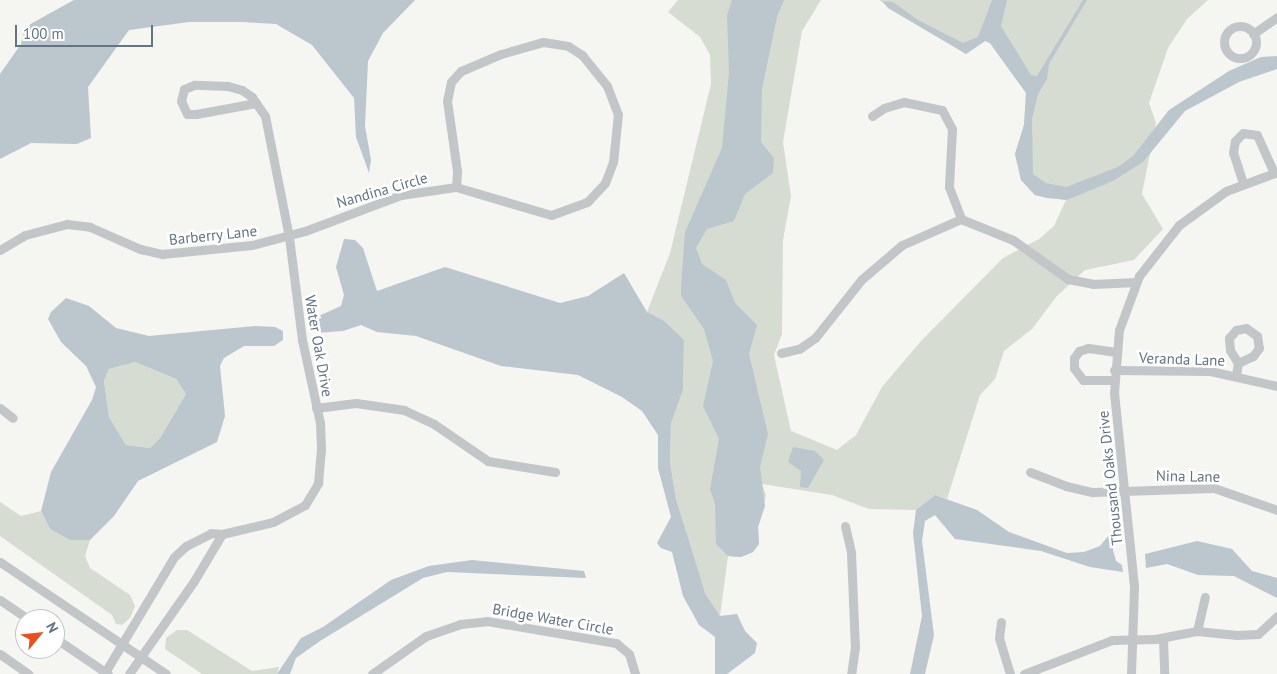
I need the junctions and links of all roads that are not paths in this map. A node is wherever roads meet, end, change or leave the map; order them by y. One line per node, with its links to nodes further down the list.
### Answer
1 (1277, 17): 2 (street)
2 (1253, 34)
3 (256, 103): 3 (street, Water Oak Drive); 9 (street, Water Oak Drive)
4 (872, 116): 8 (street)
5 (1276, 173): 6 (street, Thousand Oaks Drive); 6 (street)
6 (1243, 183): 11 (street, Thousand Oaks Drive)
7 (456, 187): 7 (street, Nandina Circle); 9 (street, Nandina Circle)
8 (961, 219): 11 (street); 13 (street)
9 (289, 237): 10 (street, Barberry Lane); 20 (street, Water Oak Drive)
10 (0, 250)
11 (1136, 282): 12 (street, Thousand Oaks Drive)
12 (1115, 352): 15 (street, Thousand Oaks Drive); 17 (street)
13 (781, 353)
14 (1238, 363): 16 (street)
15 (1114, 370): 16 (street, Veranda Lane); 17 (street, Thousand Oaks Drive)
16 (1236, 375): 18 (street, Veranda Lane)
17 (1114, 380): 24 (street, Thousand Oaks Drive)
18 (1277, 386)
19 (0, 408): 21 (street)
20 (316, 408): 22 (street); 27 (street, Water Oak Drive)
21 (13, 418)
22 (555, 472)
23 (1030, 472): 24 (street, Nina Lane)
24 (1125, 492): 25 (street, Nina Lane); 36 (street, Thousand Oaks Drive)
25 (1277, 510)
26 (845, 526): 47 (street)
27 (222, 534): 37 (street, Water Oak Drive); 40 (street)
28 (0, 562): 37 (street)
29 (1205, 597): 34 (street)
30 (0, 600): 31 (street)
31 (15, 610)
32 (1276, 616): 34 (street)
33 (1001, 622): 48 (street)
34 (1196, 631): 35 (street)
35 (1163, 638): 36 (street); 51 (street)
36 (1134, 640): 49 (street); 50 (street, Thousand Oaks Drive)
37 (122, 644): 40 (street); 41 (street, Water Oak Drive)
38 (65, 645): 41 (street)
39 (0, 654): 42 (street)
40 (141, 657): 43 (street); 44 (street)
41 (106, 673)
42 (29, 674)
43 (129, 674)
44 (166, 674)
45 (372, 674): 46 (street, Bridge Water Circle)
46 (635, 674)
47 (851, 674)
48 (1010, 674)
49 (1024, 674)
50 (1132, 674)
51 (1164, 674)

